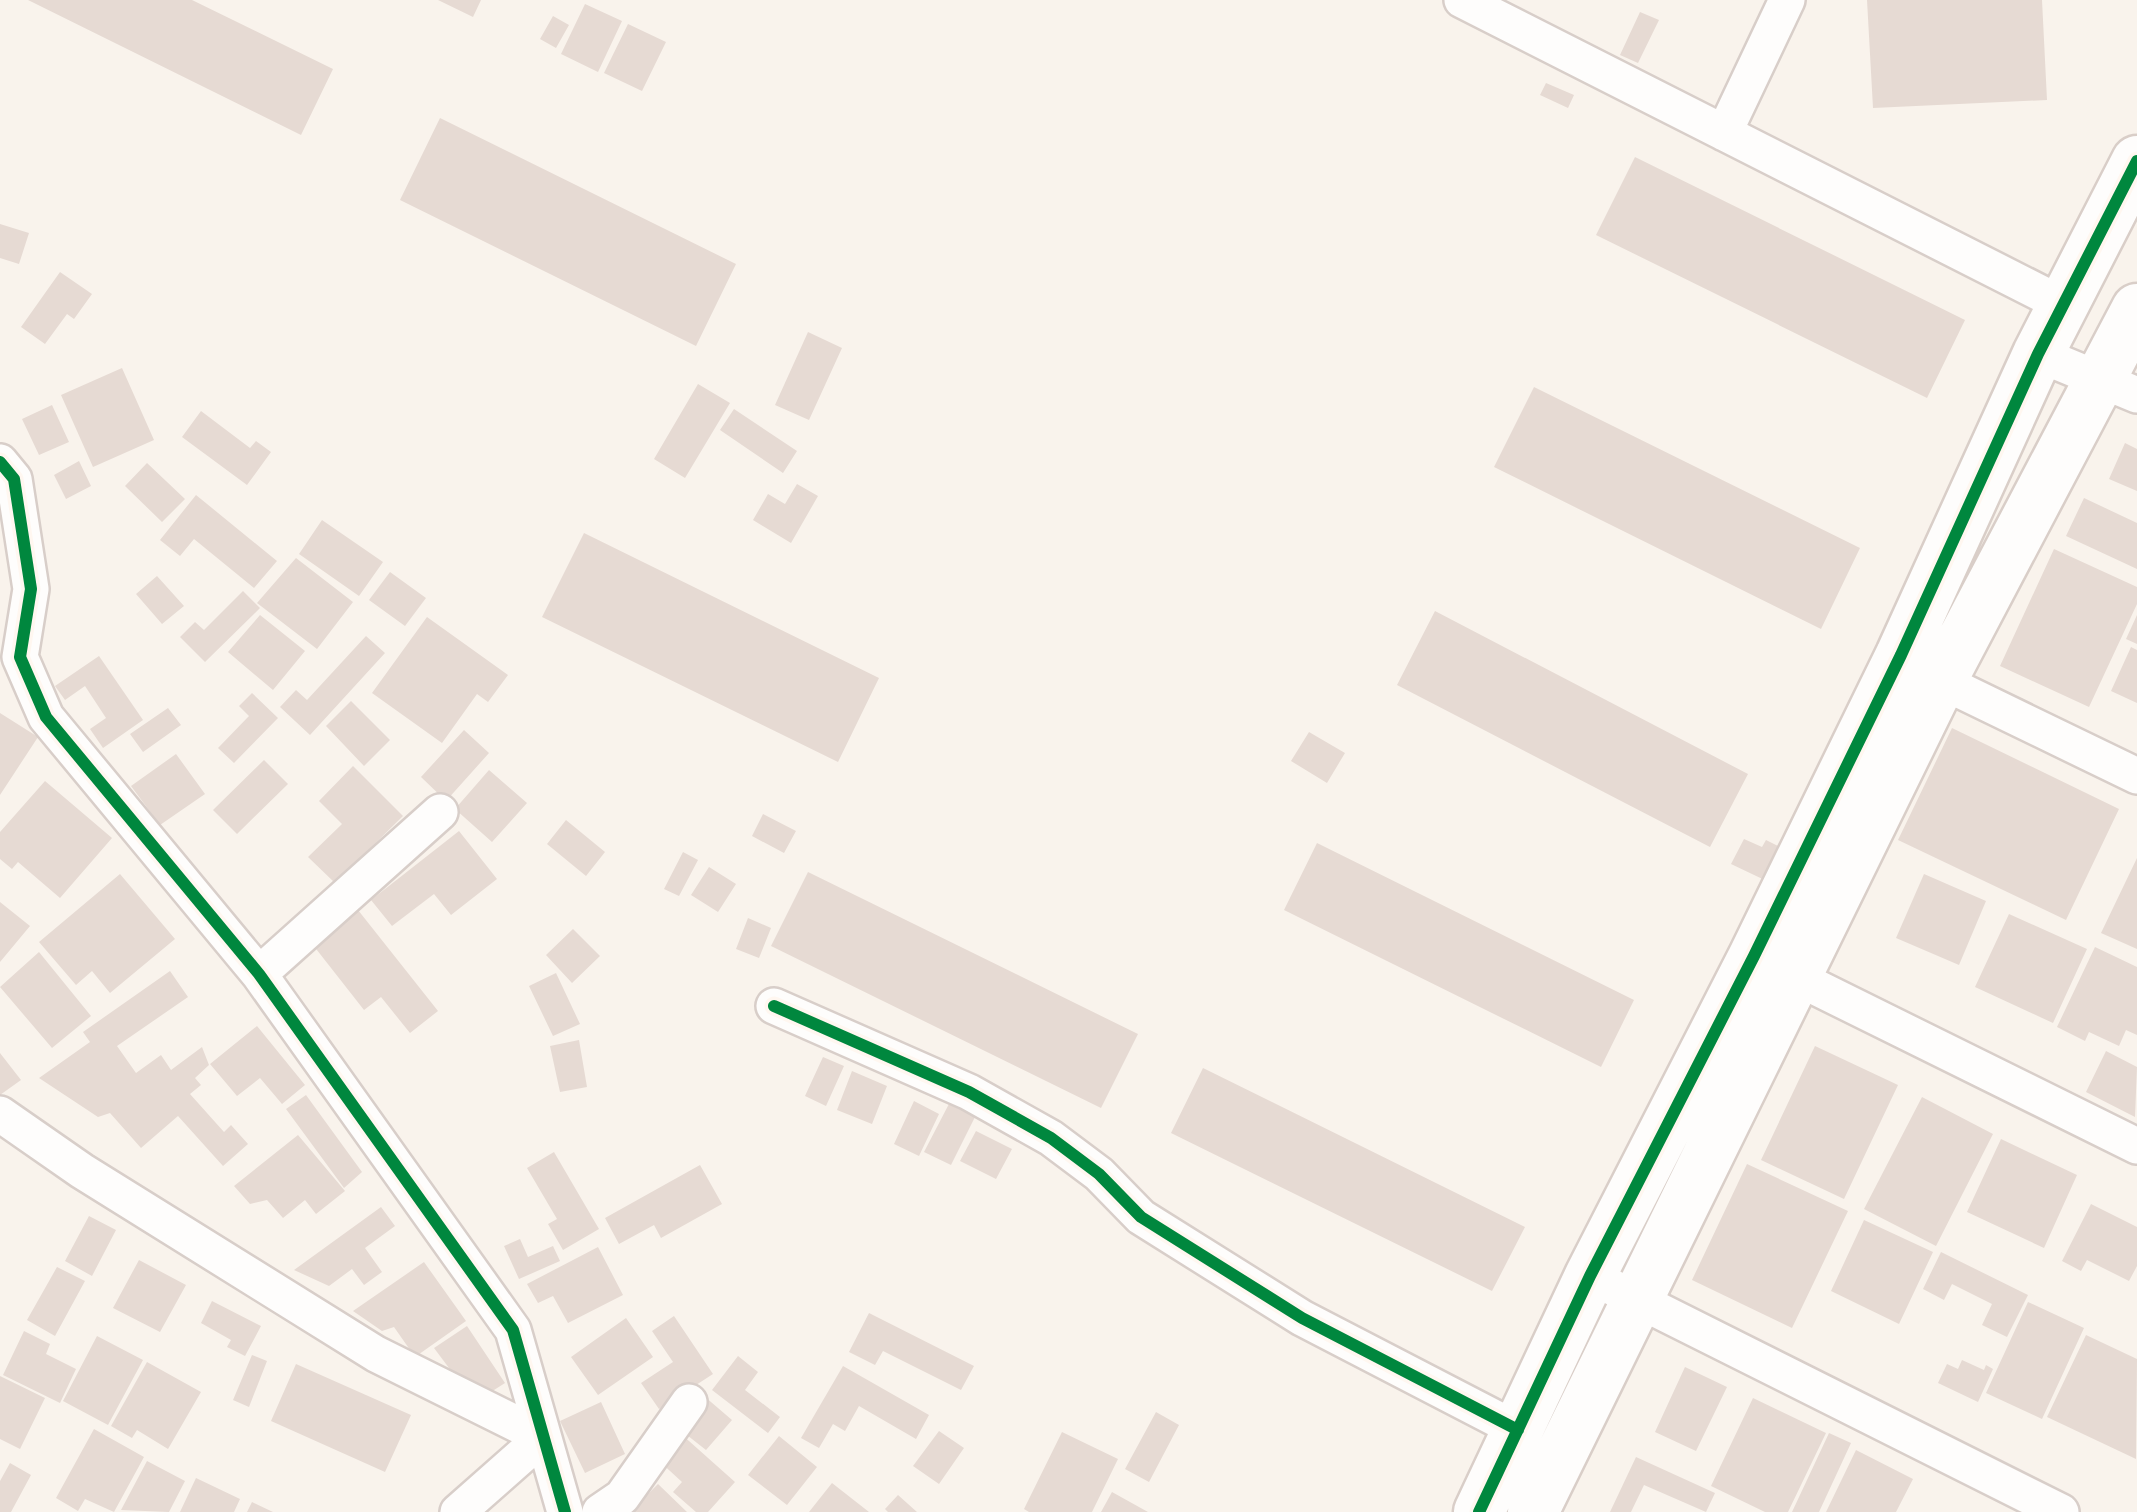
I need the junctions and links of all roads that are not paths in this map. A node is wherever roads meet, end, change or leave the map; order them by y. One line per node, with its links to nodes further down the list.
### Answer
1 (1462, 0): 3 (street)
2 (1787, 0): 3 (street)
3 (1724, 133): 5 (street)
4 (2137, 162): 5 (street)
5 (2064, 304): 7 (street)
6 (2137, 309): 8 (street)
7 (2038, 354): 8 (street); 10 (street)
8 (2120, 386): 10 (street)
9 (0, 462): 14 (street)
10 (1921, 668): 11 (street); 13 (street)
11 (2137, 776)
12 (440, 812): 14 (street)
13 (1775, 967): 17 (street); 18 (street); 19 (street)
14 (259, 974): 22 (street)
15 (774, 1006): 21 (street)
16 (0, 1114): 22 (street)
17 (2137, 1146)
18 (1590, 1276): 19 (street); 21 (street)
19 (1637, 1302): 27 (street); 28 (street)
20 (690, 1402): 23 (street)
21 (1518, 1430): 26 (street)
22 (543, 1437): 24 (street); 25 (street)
23 (607, 1511)
24 (458, 1512)
25 (565, 1512)
26 (1479, 1512)
27 (1533, 1512)
28 (2060, 1512)

